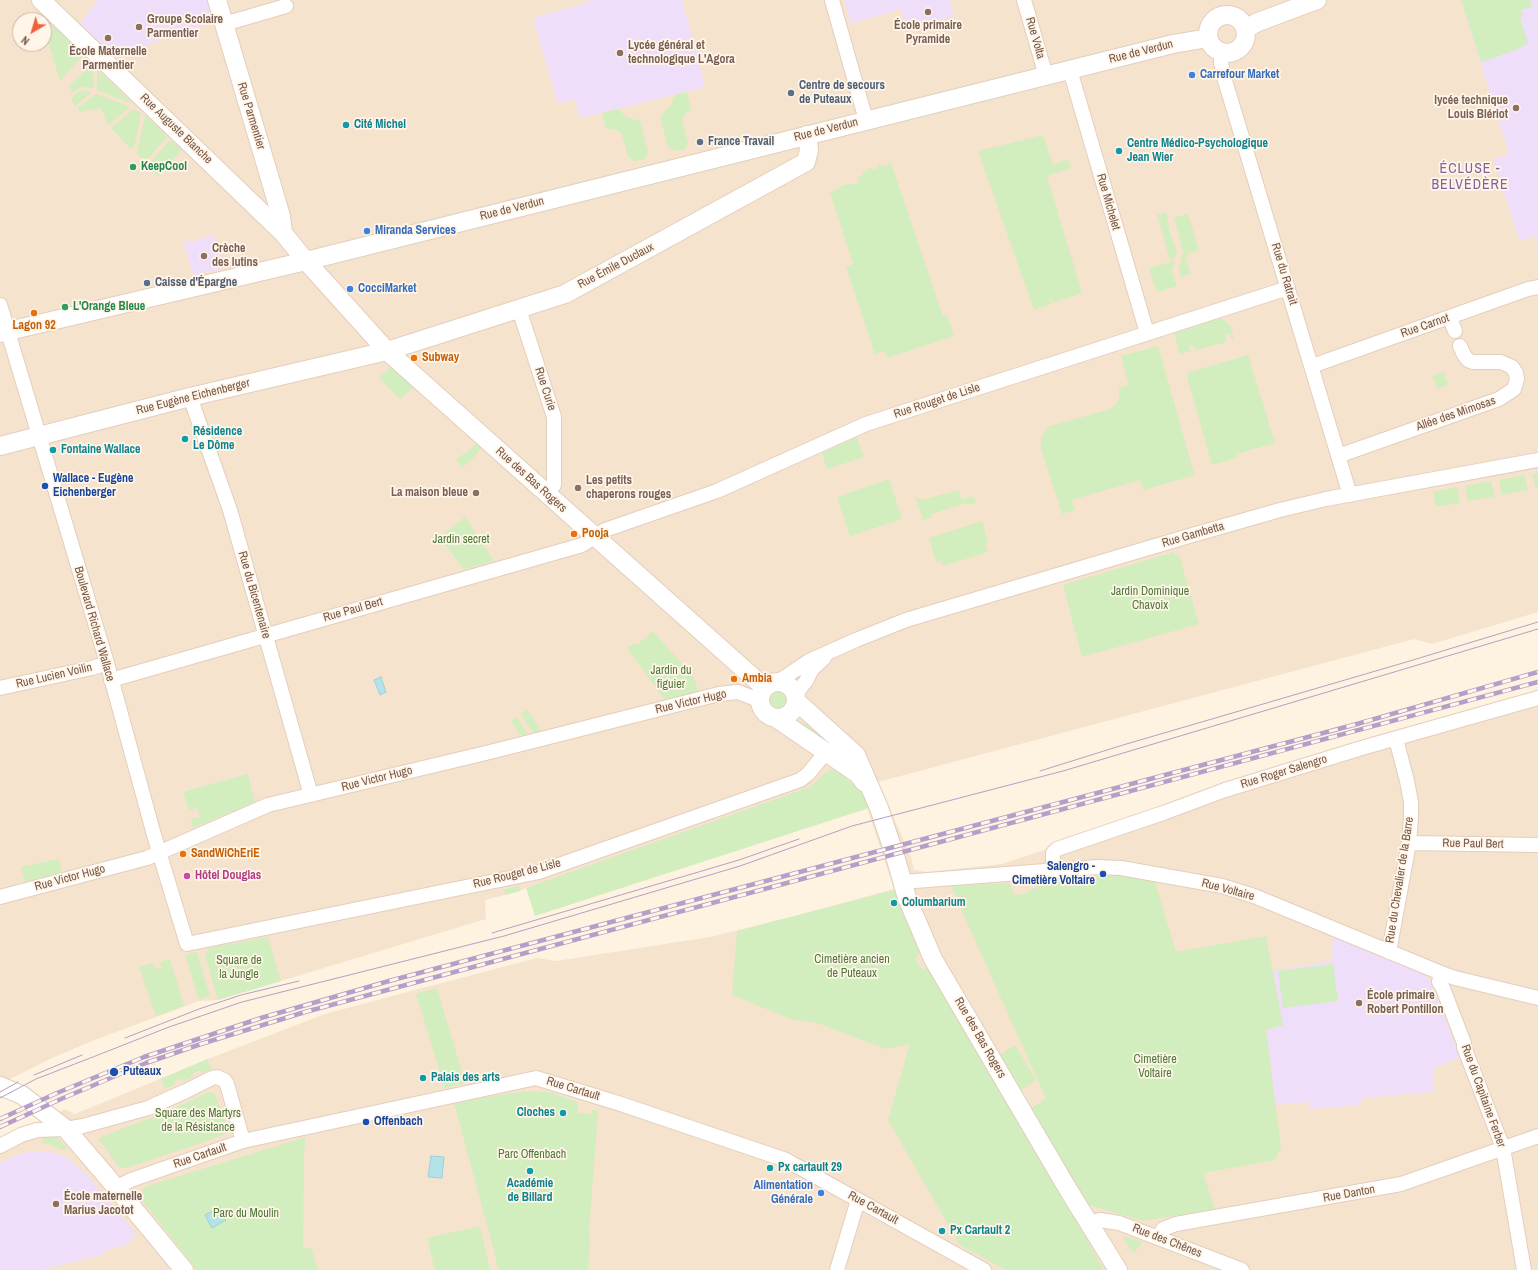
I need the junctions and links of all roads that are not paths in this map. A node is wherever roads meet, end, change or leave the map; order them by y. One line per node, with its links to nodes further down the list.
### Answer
1 (217, 0): 8 (street, Rue Parmentier)
2 (832, 0): 14 (street)
3 (1024, 0): 13 (street, Rue Volta)
4 (1317, 0): 9 (street)
5 (44, 1): 17 (street, Rue Auguste Blanche)
6 (286, 6): 8 (street)
7 (1220, 7): 9 (street); 10 (street)
8 (224, 24): 16 (street, Rue Parmentier)
9 (1245, 29): 11 (street)
10 (1208, 38): 11 (street); 12 (street, Rue de Verdun)
11 (1221, 52): 21 (street, Rue du Ratrait)
12 (1070, 70): 13 (street, Rue de Verdun); 25 (street, Rue Michelet)
13 (1046, 76): 14 (street, Rue de Verdun)
14 (866, 120): 15 (street, Rue de Verdun)
15 (807, 136): 19 (street, Rue de Verdun); 23 (street, Rue Émile Duclaux)
16 (277, 200): 17 (street); 18 (street, Rue Parmentier)
17 (260, 212): 18 (street, Rue Auguste Blanche)
18 (283, 233): 19 (street, Rue Auguste Blanche)
19 (306, 261): 24 (street, Rue de Verdun); 27 (street, Rue des Bas Rogers)
20 (1538, 287): 28 (street, Rue Carnot)
21 (1288, 288): 25 (street, Rue Rouget de Lisle); 28 (street, Rue du Ratrait)
22 (0, 305): 24 (street, Boulevard Richard Wallace)
23 (519, 309): 27 (street, Rue Émile Duclaux); 34 (street, Rue Curie)
24 (4, 332): 30 (street, Boulevard Richard Wallace)
25 (1146, 333): 36 (street, Rue Rouget de Lisle)
26 (1460, 346): 32 (street, Allée des Mimosas)
27 (387, 351): 29 (street, Rue Eugène Eichenberger); 34 (street, Rue des Bas Rogers)
28 (1312, 366): 32 (street, Rue du Ratrait)
29 (190, 397): 30 (street, Rue Eugène Eichenberger); 37 (street, Rue du Bicentenaire)
30 (38, 436): 31 (street, Rue Eugène Eichenberger); 39 (street, Boulevard Richard Wallace)
31 (0, 446)
32 (1338, 456): 35 (street, Rue du Ratrait)
33 (1538, 460): 35 (street, Rue Gambetta)
34 (547, 493): 36 (street, Rue des Bas Rogers)
35 (1350, 495): 38 (street, Rue Gambetta)
36 (594, 537): 37 (street, Rue Paul Bert); 42 (street, Rue des Bas Rogers)
37 (265, 635): 40 (street, Rue Paul Bert); 49 (street, Rue du Bicentenaire)
38 (856, 640): 42 (street, Rue Gambetta); 43 (street, Rue Gambetta)
39 (107, 663): 40 (street, Boulevard Richard Wallace); 41 (street, Rue Lucien Voilin)
40 (111, 680): 52 (street, Boulevard Richard Wallace)
41 (0, 688)
42 (767, 691): 43 (street); 45 (street); 49 (street, Rue Victor Hugo)
43 (796, 698): 45 (street); 48 (street, Rue des Bas Rogers)
44 (1538, 698): 46 (street, Rue Roger Salengro)
45 (776, 718): 47 (street, Rue des Bas Rogers)
46 (1396, 739): 50 (street, Rue du Chevalier de la Barre); 53 (street, Rue Roger Salengro)
47 (826, 752): 48 (street, Rue des Bas Rogers); 56 (street, Rue Rouget de Lisle)
48 (872, 792): 54 (street, Rue des Bas Rogers)
49 (311, 795): 52 (street, Rue Victor Hugo)
50 (1409, 843): 51 (street, Rue Paul Bert); 57 (street, Rue du Chevalier de la Barre)
51 (1538, 845)
52 (160, 853): 55 (street, Rue Victor Hugo); 56 (street, Boulevard Richard Wallace)
53 (1053, 871): 54 (street, Rue Voltaire); 57 (street, Rue Voltaire)
54 (902, 882): 68 (street, Rue des Bas Rogers)
55 (0, 897)
56 (187, 944)
57 (1389, 952): 58 (street, Rue Voltaire)
58 (1440, 973): 59 (street, Rue Voltaire); 65 (street, Rue du Capitaine Ferber)
59 (1538, 998)
60 (0, 1086): 61 (street)
61 (66, 1129): 63 (street); 64 (street); 66 (street)
62 (1538, 1136): 65 (street, Rue Danton)
63 (243, 1141): 66 (street, Rue Cartault); 67 (street, Rue Cartault)
64 (0, 1146)
65 (1502, 1148): 69 (street, Rue Danton); 75 (street, Rue du Capitaine Ferber)
66 (115, 1188): 70 (street)
67 (856, 1198): 71 (street); 72 (street, Rue Cartault)
68 (1090, 1223): 69 (street, Rue des Chênes); 73 (street, Rue des Bas Rogers)
69 (1158, 1237): 74 (street, Rue des Chênes)
70 (184, 1270)
71 (837, 1270)
72 (984, 1270)
73 (1118, 1270)
74 (1242, 1270)
75 (1524, 1270)

